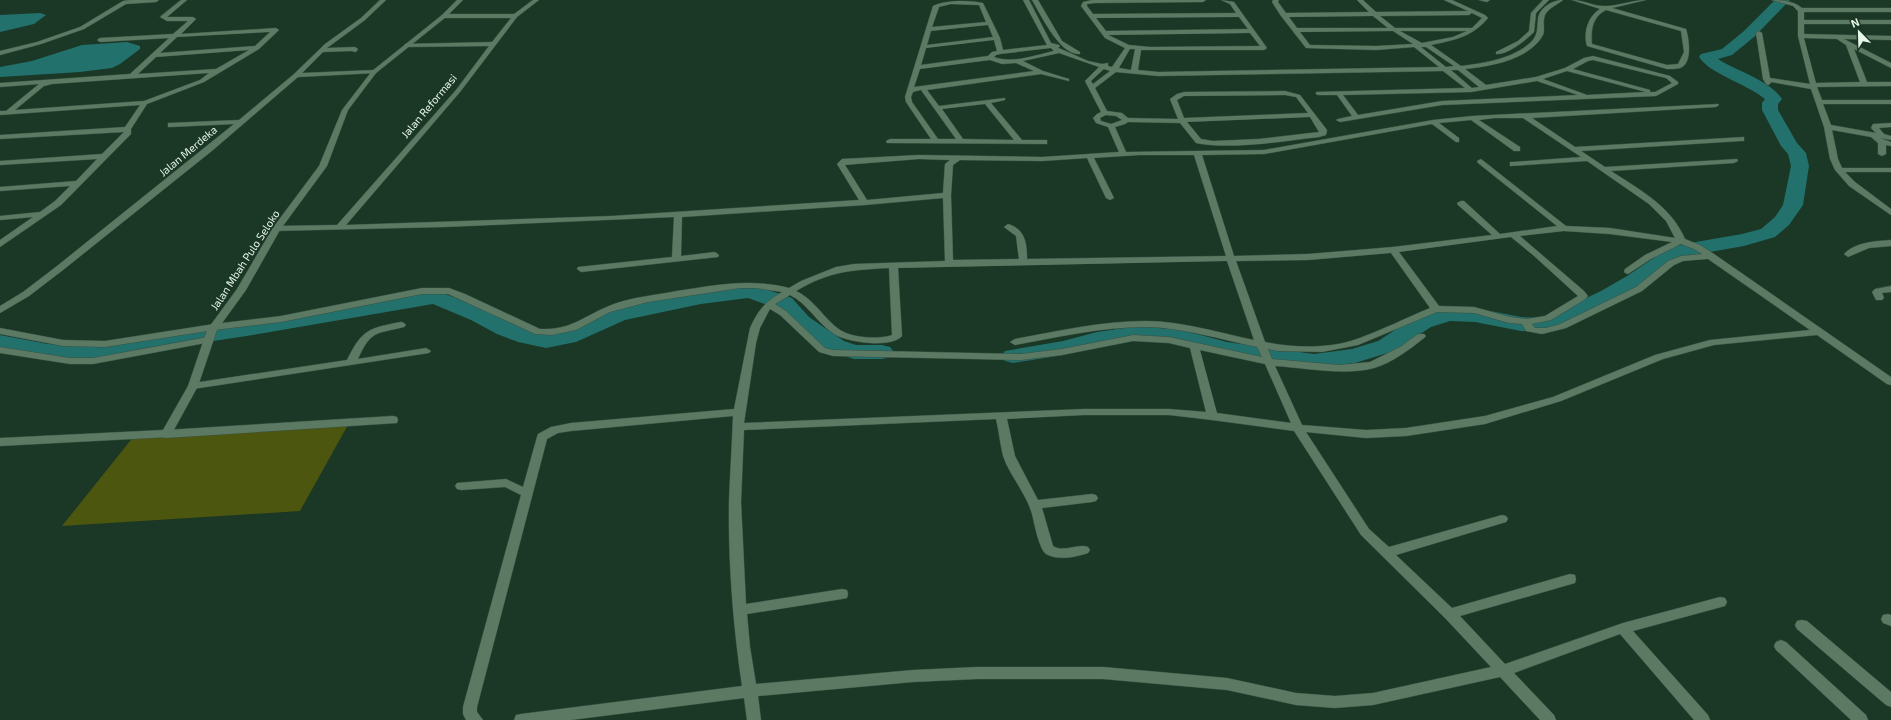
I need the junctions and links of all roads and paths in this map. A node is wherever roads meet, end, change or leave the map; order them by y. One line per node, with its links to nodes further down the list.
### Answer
1 (156, 0): 70 (street)
2 (184, 0): 45 (street)
3 (382, 0): 65 (street, Jalan Merdeka)
4 (460, 0): 27 (street, Jalan Mbah Pulo Seloko)
5 (536, 0): 28 (street, Jalan Reformasi)
6 (1203, 0): 29 (street)
7 (1224, 0): 25 (street)
8 (1276, 0): 26 (street)
9 (1360, 0): 24 (street)
10 (1447, 0): 23 (street)
11 (1482, 0): 12 (street)
12 (1487, 0)
13 (1546, 0): 77 (street)
14 (1643, 0): 19 (street)
15 (1775, 0): 20 (street)
16 (1026, 1): 17 (street); 30 (street)
17 (1036, 1): 31 (street)
18 (1564, 1): 19 (street); 82 (street)
19 (1606, 10): 19 (street)
20 (1800, 10): 21 (street); 32 (street)
21 (1810, 10): 22 (street); 33 (street)
22 (1891, 10)
23 (1477, 13): 24 (street); 37 (street)
24 (1373, 14): 26 (street); 39 (street)
25 (1241, 15): 29 (street); 40 (street)
26 (1283, 15): 38 (street)
27 (444, 16): 28 (street); 54 (street, Jalan Mbah Pulo Seloko)
28 (516, 16): 52 (street, Jalan Reformasi)
29 (1092, 16): 42 (street)
30 (1036, 21): 31 (street); 58 (street)
31 (1047, 21): 59 (street)
32 (1801, 22): 33 (street); 44 (street)
33 (1810, 22): 34 (street)
34 (1891, 22)
35 (990, 23): 36 (street); 36 (street); 47 (street)
36 (929, 29): 57 (street)
37 (1476, 29): 39 (street); 56 (street)
38 (1295, 30): 39 (street); 61 (street)
39 (1393, 30): 55 (street)
40 (1252, 31): 50 (street); 64 (street)
41 (1876, 31): 44 (street)
42 (1104, 33): 50 (street); 60 (street)
43 (1759, 33): 98 (street)
44 (1801, 34): 46 (street); 98 (street)
45 (176, 35): 49 (street); 62 (street); 72 (street)
46 (1836, 37): 48 (street); 53 (street)
47 (997, 38): 57 (street); 69 (street)
48 (1888, 38): 51 (street)
49 (100, 40)
50 (1162, 40): 63 (street); 64 (street)
51 (1891, 41)
52 (495, 44): 54 (street); 176 (street, Jalan Reformasi)
53 (1849, 44): 79 (street); 95 (street)
54 (407, 45): 88 (street, Jalan Mbah Pulo Seloko)
55 (1417, 45): 56 (street); 61 (street); 76 (street)
56 (1426, 46): 77 (street)
57 (923, 47): 80 (street)
58 (1052, 47): 59 (street); 67 (street); 68 (street)
59 (1066, 47): 68 (street); 78 (street)
60 (1128, 47): 63 (street); 81 (street)
61 (1308, 47): 71 (street)
62 (257, 48): 72 (street); 87 (street)
63 (1138, 48): 83 (street)
64 (1264, 48): 73 (street)
65 (323, 50): 66 (street); 90 (street, Jalan Merdeka)
66 (354, 51)
67 (1013, 51): 69 (street); 75 (street)
68 (1059, 51): 75 (street); 78 (street)
69 (1000, 52): 74 (street)
70 (0, 53)
71 (1314, 54)
72 (155, 55): 91 (street)
73 (1269, 56)
74 (990, 58): 75 (street); 80 (street)
75 (1020, 60): 89 (street)
76 (1438, 64): 77 (street); 84 (street); 86 (street)
77 (1453, 64): 82 (street)
78 (1105, 65): 81 (street); 100 (street)
79 (1891, 66)
80 (916, 68): 102 (street)
81 (1116, 68): 83 (street); 100 (street)
82 (1460, 68): 84 (street); 101 (street)
83 (1134, 69): 86 (street)
84 (1443, 69): 86 (street); 103 (street)
85 (1567, 69): 92 (street); 106 (street); 106 (street)
86 (1301, 70)
87 (217, 71): 91 (street); 107 (street)
88 (374, 72): 90 (street); 178 (street, Jalan Mbah Pulo Seloko)
89 (1041, 72): 93 (street); 99 (street)
90 (296, 75): 131 (street, Jalan Merdeka)
91 (132, 76): 94 (street)
92 (1536, 79): 101 (street); 108 (street)
93 (1067, 80)
94 (51, 82): 97 (street); 117 (street)
95 (1864, 84): 96 (street); 98 (street)
96 (1891, 84)
97 (0, 85)
98 (1814, 86): 114 (street)
99 (923, 88): 102 (street); 119 (street)
100 (1091, 88): 122 (street)
101 (1485, 88): 103 (street)
102 (910, 90): 144 (street)
103 (1470, 90): 104 (street); 110 (street)
104 (1338, 92): 105 (street); 125 (street)
105 (1318, 93)
106 (1656, 94): 108 (street)
107 (161, 97): 113 (street); 117 (street)
108 (1591, 97): 110 (street)
109 (1004, 99): 111 (street)
110 (1486, 100): 125 (street)
111 (986, 101): 119 (street); 146 (street)
112 (1891, 102): 116 (street)
113 (146, 103): 120 (street); 136 (street)
114 (1821, 103): 116 (street); 137 (street)
115 (1716, 105): 124 (street)
116 (1884, 105)
117 (14, 107): 118 (street); 120 (street)
118 (0, 108)
119 (937, 108): 145 (street)
120 (8, 112): 121 (street); 126 (street)
121 (0, 113)
122 (1105, 113): 127 (street); 135 (street)
123 (1312, 115): 128 (street); 128 (street); 128 (street)
124 (1524, 116): 129 (street); 150 (street)
125 (1356, 117): 130 (street)
126 (0, 118)
127 (1124, 118): 128 (street); 135 (street)
128 (1181, 118)
129 (1472, 118): 132 (street); 149 (street)
130 (1340, 120)
131 (240, 122): 133 (street); 200 (street, Jalan Merdeka)
132 (1434, 122): 143 (street); 151 (street)
133 (171, 125)
134 (1891, 125): 140 (street)
135 (1111, 126): 152 (street)
136 (127, 129): 138 (street); 154 (street)
137 (1828, 129): 140 (street); 163 (street)
138 (0, 137)
139 (1741, 138): 150 (street)
140 (1880, 138): 141 (street); 148 (street); 153 (street)
141 (1891, 138)
142 (890, 140): 144 (street)
143 (1456, 140)
144 (936, 141): 145 (street)
145 (961, 141): 146 (street)
146 (1020, 142): 147 (street)
147 (1044, 142)
148 (1891, 144)
149 (1517, 149)
150 (1575, 149): 157 (street)
151 (1198, 152): 152 (street); 188 (street)
152 (1123, 154): 155 (street)
153 (1882, 154)
154 (105, 156): 160 (street); 165 (street)
155 (1090, 157): 156 (street); 168 (street)
156 (958, 158): 167 (street); 169 (street)
157 (1588, 158): 161 (street); 162 (street)
158 (1481, 161): 177 (street)
159 (1734, 161): 162 (street)
160 (0, 164)
161 (1513, 164)
162 (1604, 169): 181 (street)
163 (1839, 170): 164 (street); 171 (street)
164 (1891, 170)
165 (77, 183): 166 (street); 172 (street)
166 (0, 189)
167 (947, 195): 169 (street); 191 (street)
168 (1110, 198)
169 (865, 203): 173 (street)
170 (1461, 203): 180 (street)
171 (1891, 213)
172 (40, 214): 174 (street); 183 (street)
173 (678, 214): 176 (street); 189 (street)
174 (0, 218)
175 (1008, 227): 190 (street)
176 (339, 228): 178 (street)
177 (1564, 228): 179 (street); 181 (street)
178 (276, 229): 205 (street, Jalan Mbah Pulo Seloko)
179 (1513, 235): 180 (street); 201 (street)
180 (1499, 237): 184 (street)
181 (1681, 241): 187 (street); 194 (street)
182 (1891, 243): 185 (street)
183 (0, 244)
184 (1393, 250): 188 (street); 199 (street)
185 (1848, 254)
186 (715, 255): 189 (street)
187 (1710, 256): 201 (street); 204 (street)
188 (1230, 259): 190 (street); 211 (street)
189 (676, 260): 193 (street)
190 (1023, 262): 191 (street)
191 (949, 263): 192 (street)
192 (893, 265): 196 (street); 196 (street)
193 (581, 268)
194 (1628, 271)
195 (1891, 289): 197 (street)
196 (786, 292): 198 (street); 205 (street)
197 (1878, 298)
198 (770, 303): 208 (street); 215 (street)
199 (1436, 309): 201 (street); 211 (street)
200 (0, 310)
201 (1527, 324)
202 (401, 325): 212 (street)
203 (0, 332): 205 (street)
204 (1819, 332): 213 (street); 220 (street)
205 (211, 334): 209 (street); 214 (street, Jalan Mbah Pulo Seloko)
206 (1421, 336): 211 (street)
207 (1016, 342): 211 (street)
208 (1194, 346): 211 (street); 217 (street)
209 (0, 350)
210 (426, 351): 212 (street)
211 (1265, 353): 220 (street)
212 (351, 363): 214 (street)
213 (1891, 382)
214 (194, 386): 221 (street, Jalan Mbah Pulo Seloko)
215 (739, 412): 219 (street); 224 (street)
216 (1001, 415): 217 (street); 219 (street); 226 (street)
217 (1212, 416): 220 (street)
218 (393, 420): 221 (street)
219 (739, 427): 233 (street)
220 (1298, 428): 229 (street)
221 (166, 434): 222 (street)
222 (0, 442)
223 (460, 486): 224 (street)
224 (528, 492): 241 (street)
225 (1092, 498): 226 (street)
226 (1035, 505): 228 (street)
227 (1502, 519): 229 (street)
228 (1084, 550)
229 (1386, 553): 234 (street)
230 (1570, 579): 234 (street)
231 (842, 594): 233 (street)
232 (1720, 602): 236 (street)
233 (740, 610): 239 (street)
234 (1450, 614): 238 (street)
235 (1802, 625): 240 (street)
236 (1623, 628): 238 (street); 245 (street)
237 (1781, 646): 246 (street)
238 (1504, 670): 239 (street); 244 (street)
239 (749, 691): 242 (street); 243 (street)
240 (1891, 701)
241 (476, 720)
242 (521, 720)
243 (754, 720)
244 (1549, 720)
245 (1703, 720)
246 (1860, 720)

